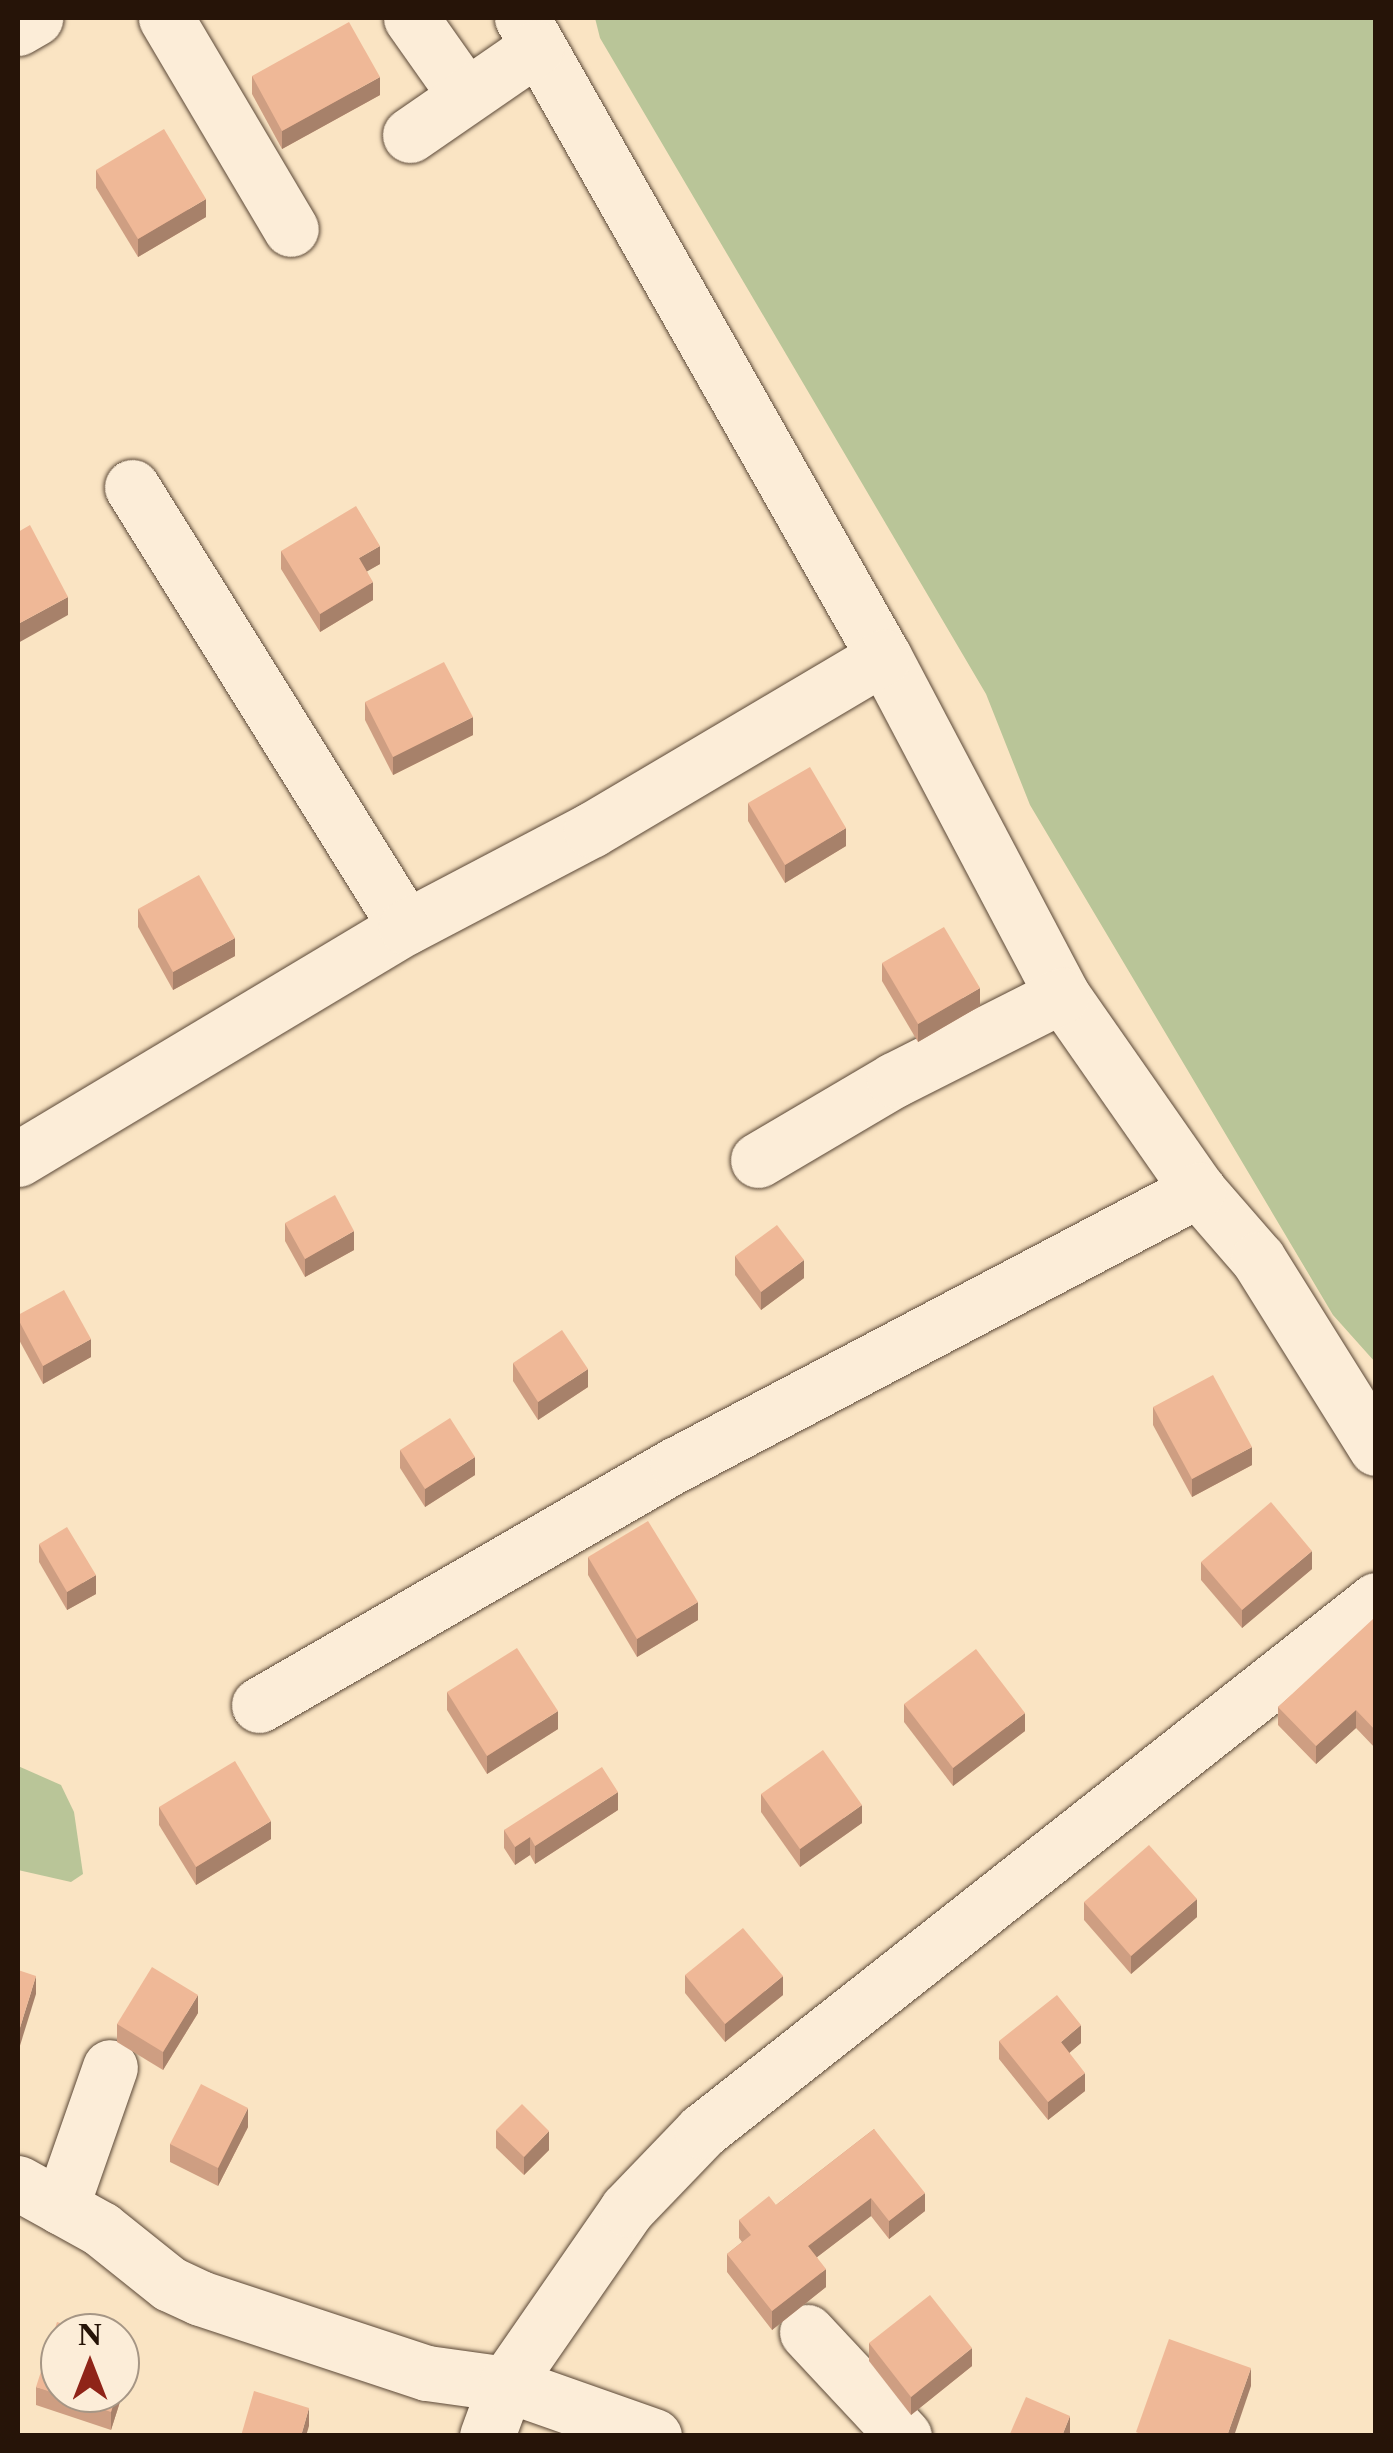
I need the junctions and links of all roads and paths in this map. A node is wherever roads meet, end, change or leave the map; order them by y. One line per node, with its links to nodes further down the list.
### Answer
1 (35, 18): 4 (street)
2 (166, 18): 8 (street)
3 (411, 18): 6 (street)
4 (18, 28)
5 (530, 33): 6 (street); 10 (street)
6 (466, 96): 7 (street)
7 (410, 135)
8 (290, 229)
9 (132, 487): 11 (street)
10 (884, 657): 11 (street); 12 (street)
11 (406, 927): 13 (street)
12 (1062, 994): 14 (street); 15 (street)
13 (18, 1159)
14 (758, 1160)
15 (1198, 1190): 16 (street); 18 (street)
16 (1376, 1448)
17 (1376, 1600): 22 (street)
18 (259, 1706)
19 (110, 2068): 20 (street)
20 (40, 2195): 22 (street)
21 (807, 2332): 25 (street)
22 (506, 2384): 23 (street); 24 (street)
23 (487, 2436)
24 (654, 2436)
25 (904, 2436)

